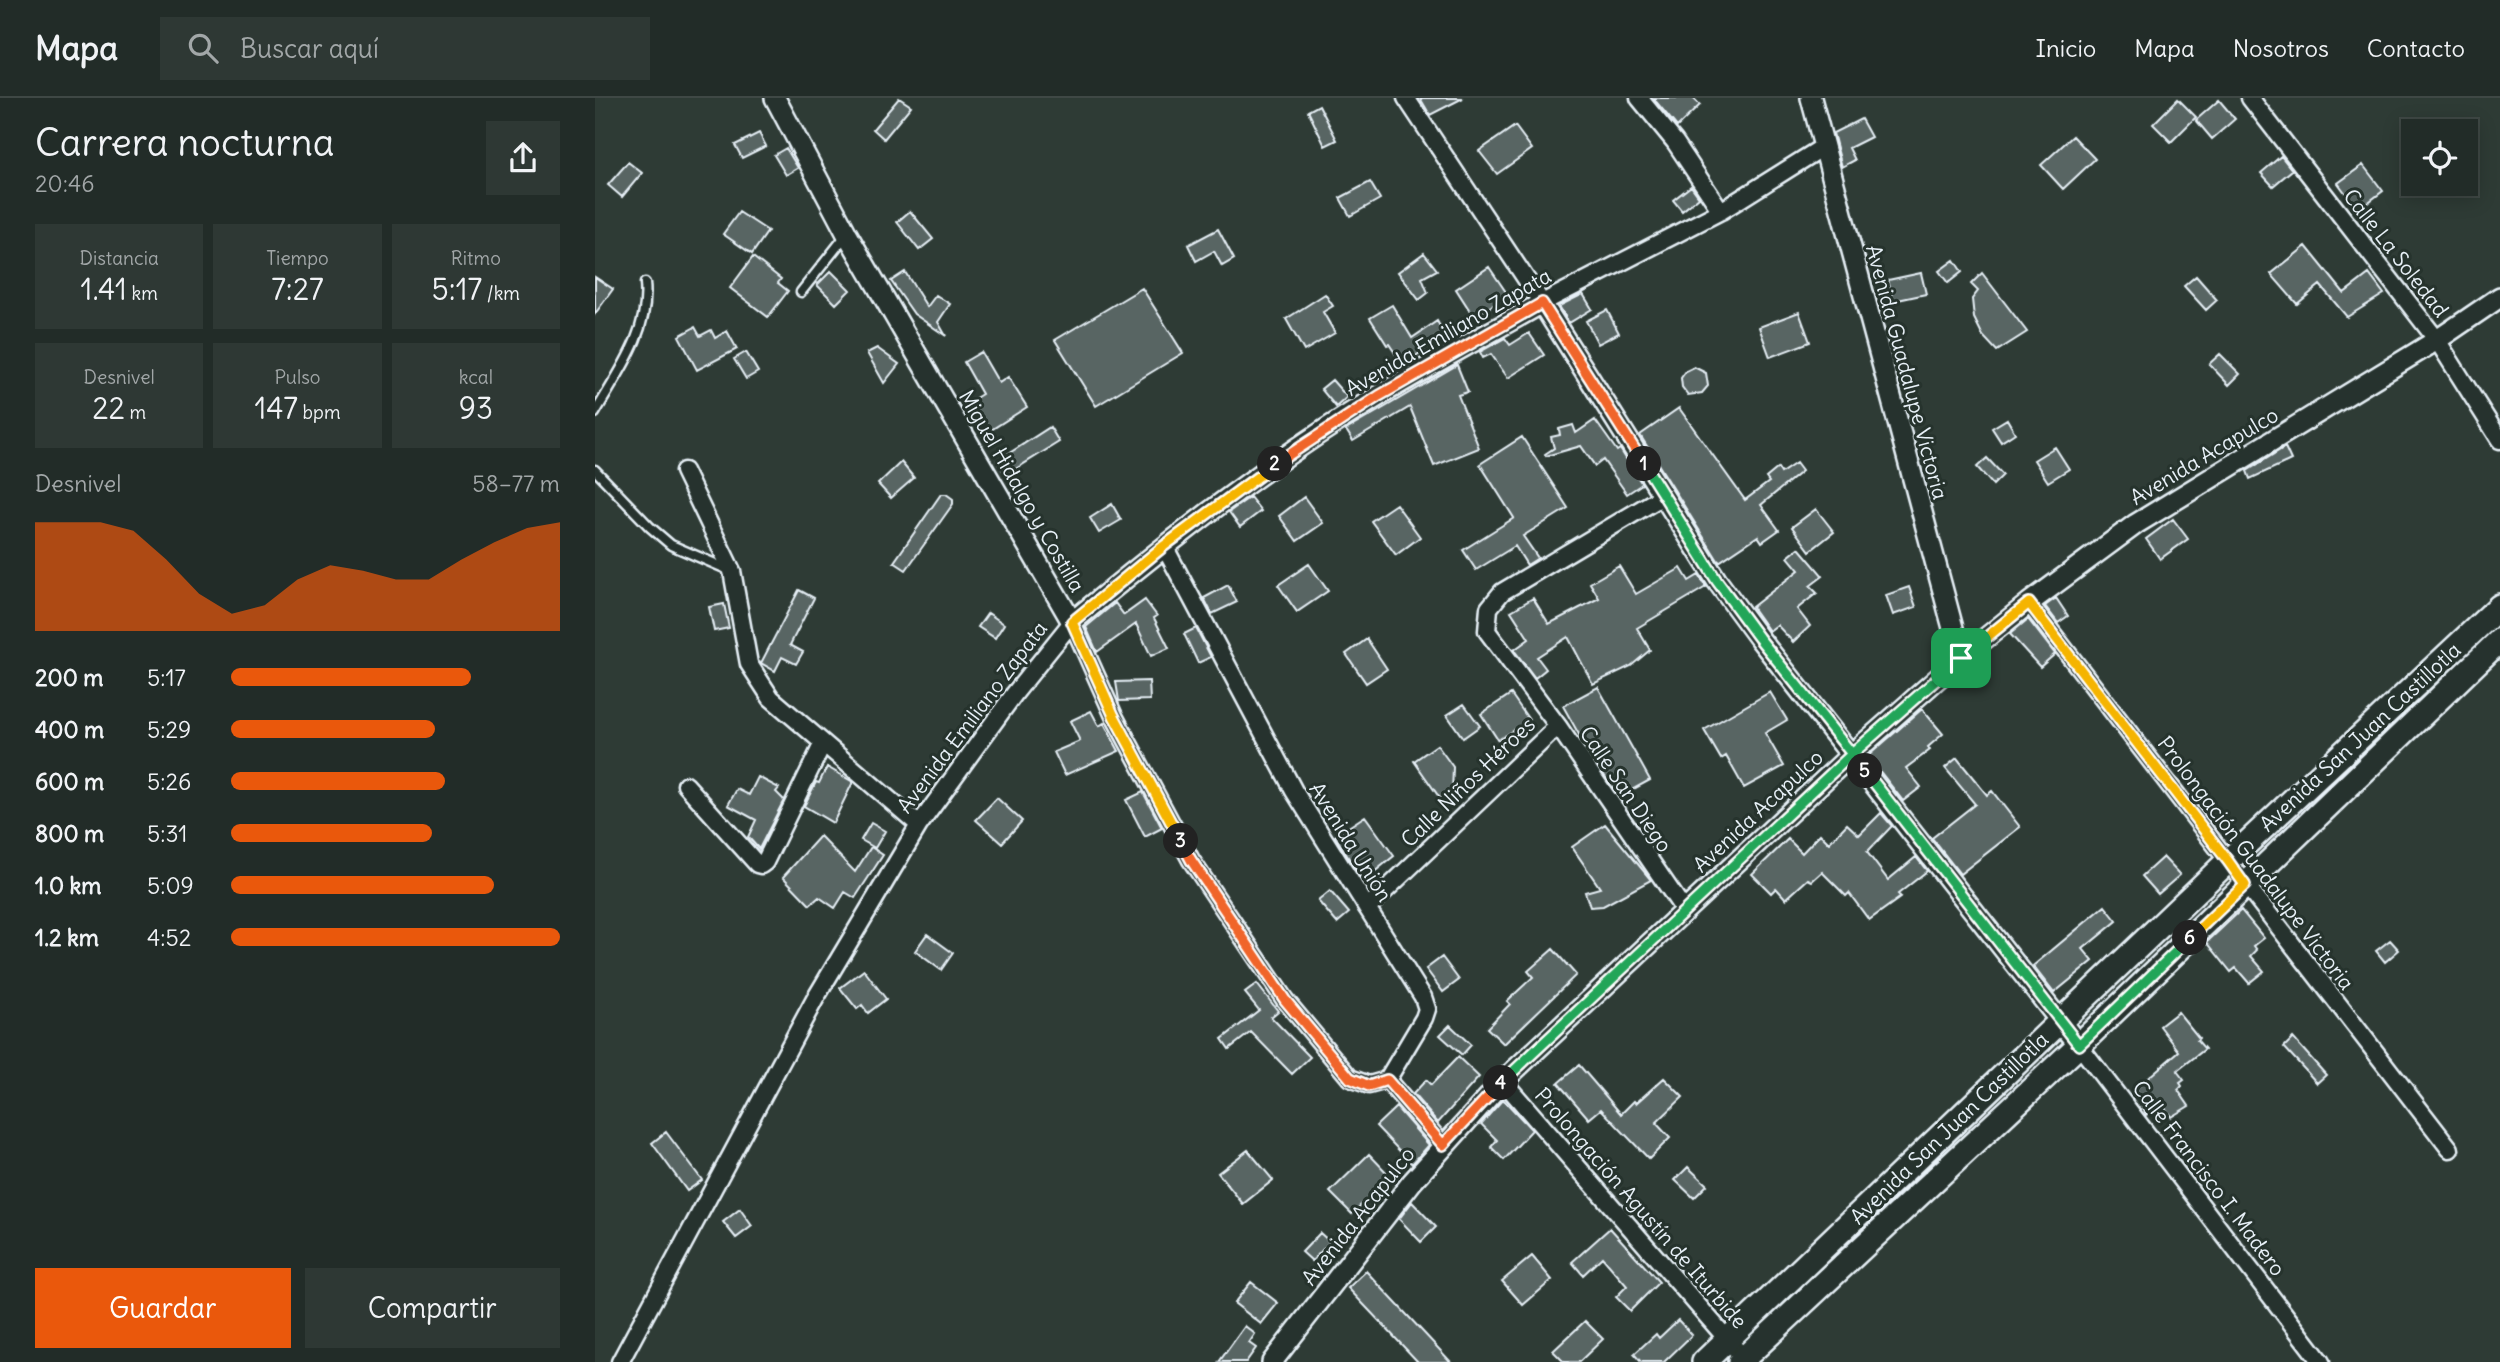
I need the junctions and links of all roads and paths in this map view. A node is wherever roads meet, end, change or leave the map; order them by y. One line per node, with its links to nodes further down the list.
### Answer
1 (775, 98): 8 (street, Miguel Hidalgo y Costilla)
2 (1406, 98): 12 (street)
3 (1639, 98): 7 (street)
4 (1811, 98): 6 (street, Avenida Guadalupe Victoria)
5 (2250, 98): 13 (street, Calle La Soledad)
6 (1823, 147): 7 (street, Avenida Emiliano Zapata); 25 (street, Avenida Guadalupe Victoria)
7 (1721, 211): 12 (street, Avenida Emiliano Zapata)
8 (847, 234): 10 (lane); 23 (street, Miguel Hidalgo y Costilla)
9 (645, 284): 14 (lane)
10 (801, 292)
11 (2500, 297): 13 (street, Avenida Acapulco)
12 (1542, 303): 18 (street, Calle Francisco I. Madero); 19 (street, Avenida Emiliano Zapata)
13 (2437, 340): 15 (street, Calle La Soledad); 21 (street, Avenida Acapulco)
14 (595, 413)
15 (2500, 440)
16 (595, 470): 20 (lane)
17 (684, 471): 20 (street)
18 (1663, 496): 26 (street, Calle Niños Héroes); 28 (street, Calle Francisco I. Madero)
19 (1164, 546): 23 (street, Avenida Emiliano Zapata); 33 (street, Avenida Unión)
20 (732, 571): 27 (street)
21 (2029, 603): 25 (street, Avenida Acapulco); 31 (street, Prolongación Guadalupe Victoria)
22 (2500, 606): 31 (main road, Avenida San Juan Castillotla)
23 (1072, 622): 30 (street, Avenida Emiliano Zapata); 37 (street, Miguel Hidalgo y Costilla)
24 (2500, 640): 32 (main road, Avenida San Juan Castillotla)
25 (1961, 658): 28 (street, Avenida Acapulco)
26 (1558, 726): 33 (street, Calle Niños Héroes); 34 (street, Calle San Diego)
27 (823, 743): 29 (street); 30 (street)
28 (1852, 754): 34 (street, Avenida Acapulco); 35 (street, Calle Francisco I. Madero)
29 (686, 785)
30 (919, 825): 43 (street, Avenida Emiliano Zapata)
31 (2228, 861): 32 (street, Prolongación Guadalupe Victoria); 35 (main road, Avenida San Juan Castillotla)
32 (2245, 885): 36 (main road, Avenida San Juan Castillotla); 40 (street, Prolongación Guadalupe Victoria)
33 (1367, 908): 37 (street, Avenida Unión)
34 (1684, 910): 38 (street, Avenida Acapulco)
35 (2061, 1022): 36 (street, Calle Francisco I. Madero); 41 (main road, Avenida San Juan Castillotla)
36 (2079, 1045): 42 (main road, Avenida San Juan Castillotla); 46 (street, Calle Francisco I. Madero)
37 (1387, 1080): 39 (street)
38 (1503, 1081): 39 (street, Avenida Acapulco); 41 (street, Prolongación Agustín de Iturbide)
39 (1443, 1145): 44 (street, Avenida Acapulco)
40 (2450, 1149)
41 (1728, 1339): 42 (street, Prolongación Agustín de Iturbide); 45 (main road, Avenida San Juan Castillotla)
42 (1744, 1361)
43 (620, 1362)
44 (1272, 1362)
45 (1704, 1362)
46 (2321, 1362)

